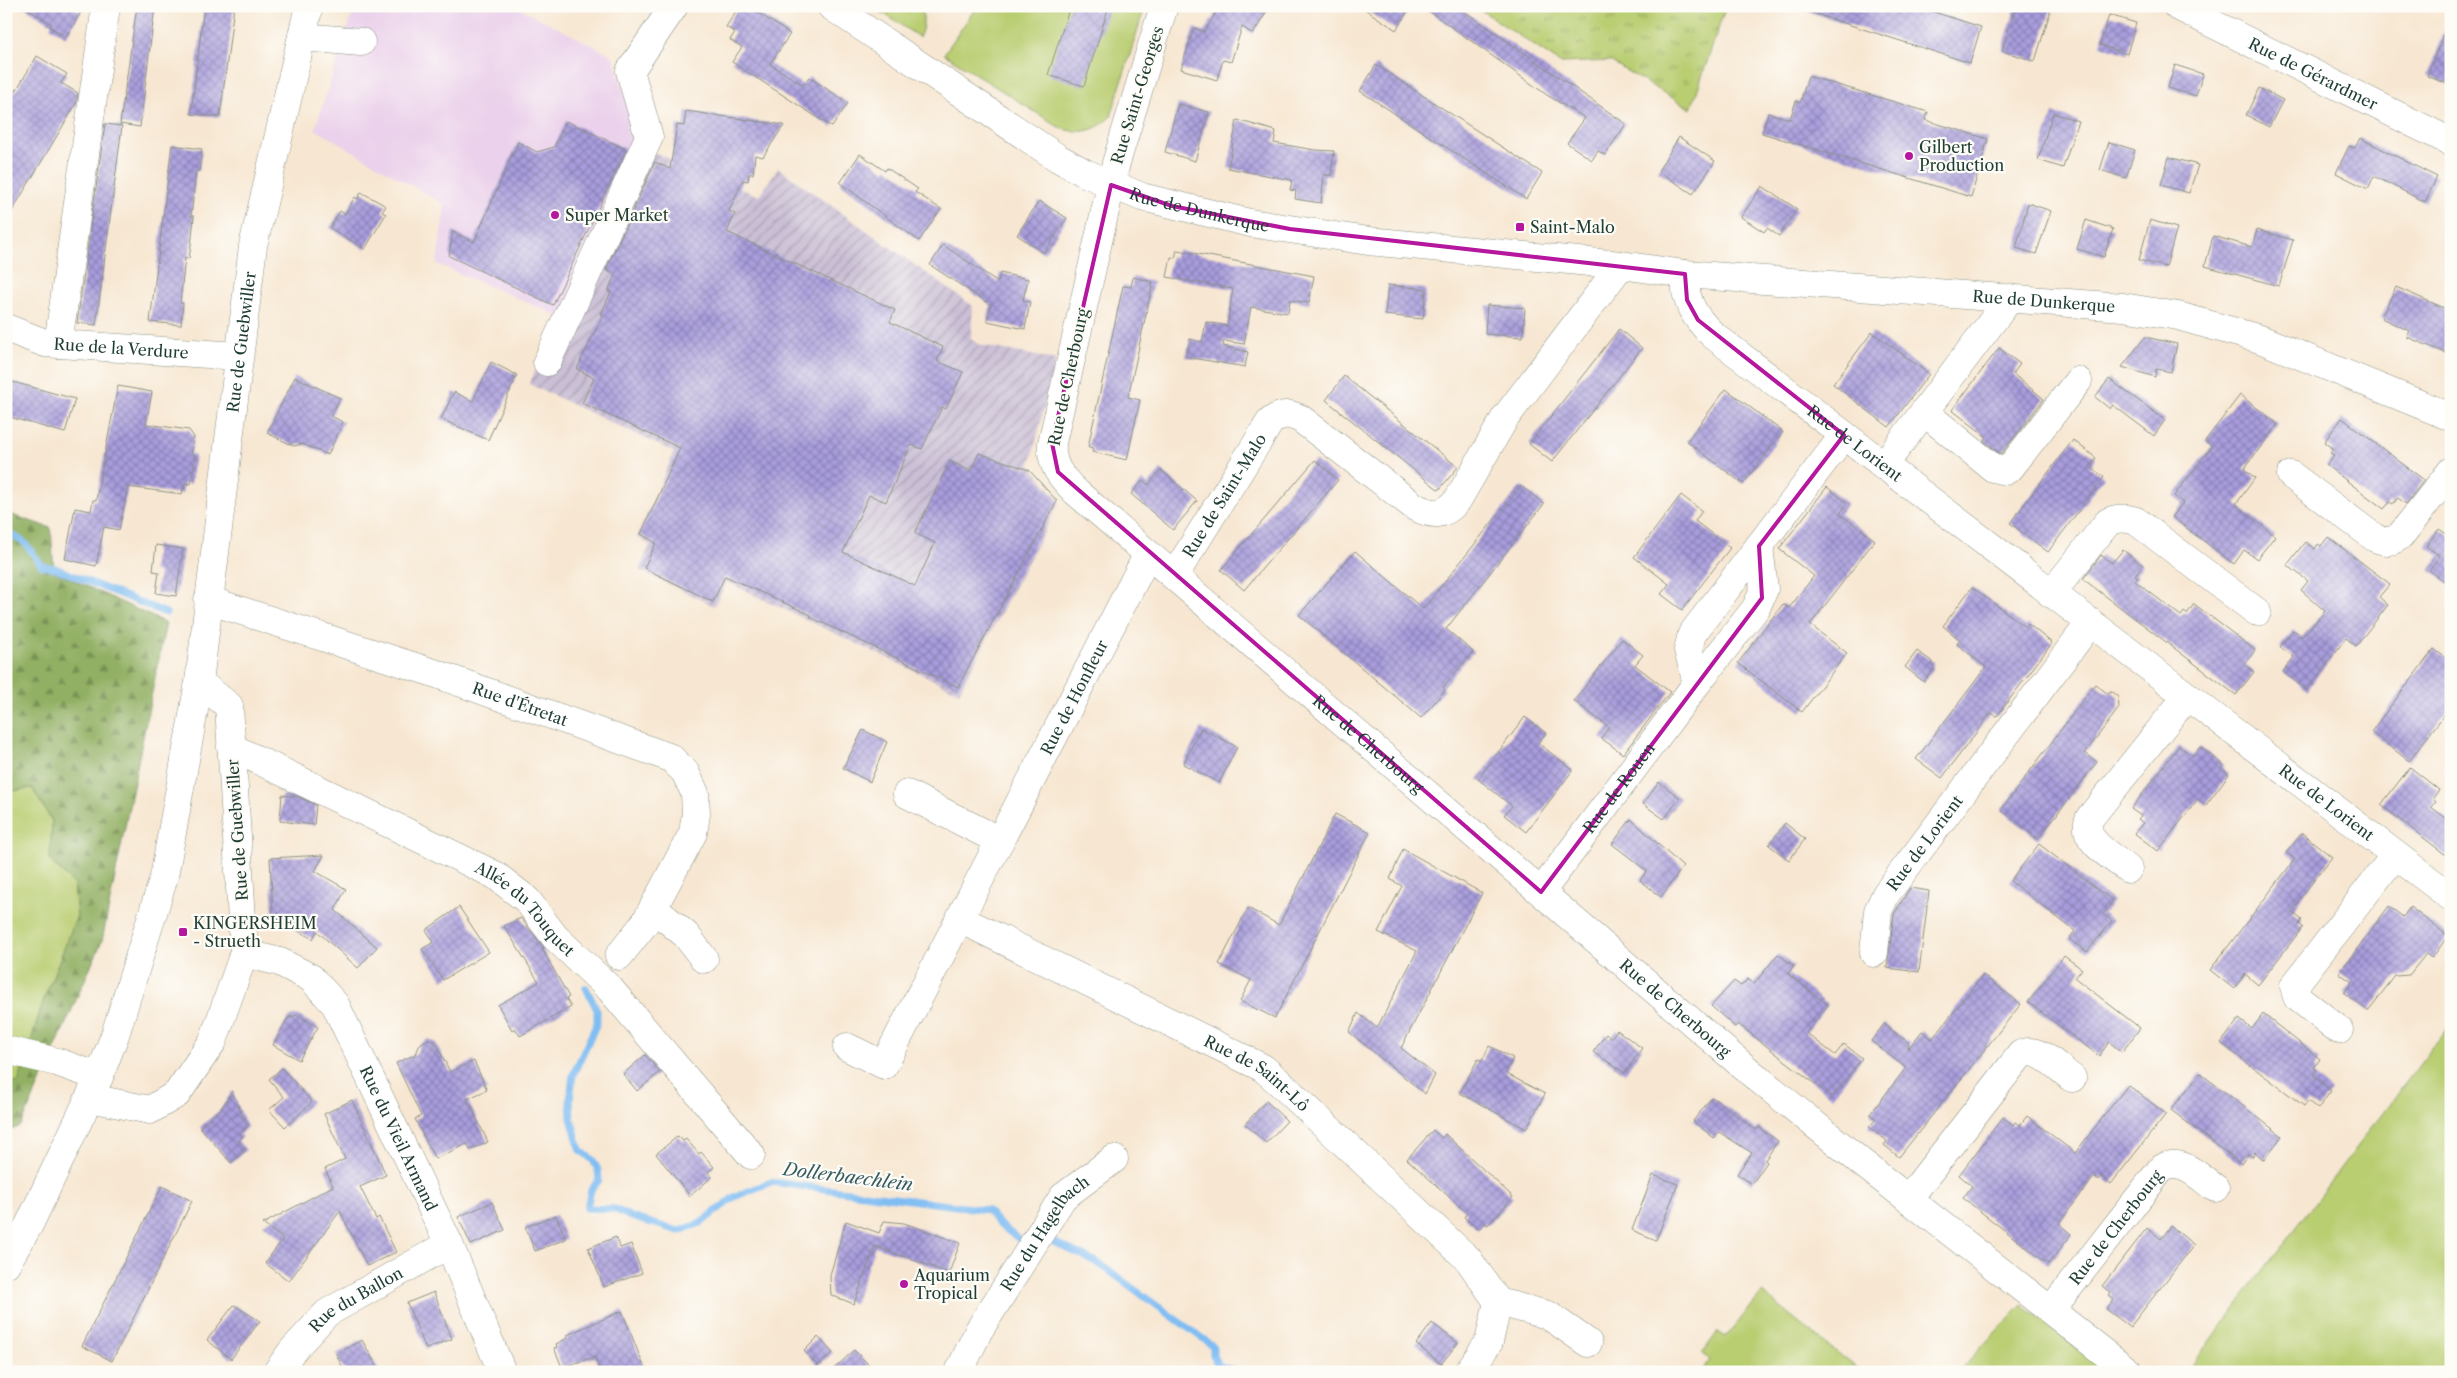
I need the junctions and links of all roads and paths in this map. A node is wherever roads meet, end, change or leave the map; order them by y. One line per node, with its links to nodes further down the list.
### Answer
1 (106, 6): 15 (street)
2 (309, 6): 7 (street, Rue de Guebwiller)
3 (674, 6): 17 (street)
4 (831, 6): 10 (street, Rue de Dunkerque)
5 (1164, 6): 10 (street, Rue Saint-Georges)
6 (2177, 6): 9 (street, Rue de Gérardmer)
7 (302, 37): 8 (street); 16 (street, Rue de Guebwiller)
8 (361, 42)
9 (2451, 142)
10 (1111, 185): 11 (street, Rue de Dunkerque); 25 (street, Rue de Cherbourg)
11 (1621, 265): 12 (street, Rue de Dunkerque); 26 (street, Rue de Saint-Malo)
12 (1685, 274): 13 (street, Rue de Dunkerque); 21 (street, Rue de Lorient)
13 (2010, 298): 19 (street); 20 (street, Rue de Dunkerque)
14 (6, 328): 15 (street, Rue de la Verdure)
15 (60, 331): 16 (street, Rue de la Verdure)
16 (238, 356): 28 (street, Rue de Guebwiller)
17 (547, 362)
18 (2078, 381): 19 (street)
19 (1924, 412): 22 (street)
20 (2451, 417)
21 (1844, 435): 22 (street, Rue de Lorient); 38 (street, Rue de Rouen)
22 (1883, 466): 27 (street, Rue de Lorient)
23 (2451, 472): 24 (street)
24 (2291, 475)
25 (1148, 554): 26 (street, Rue de Cherbourg); 35 (street, Rue de Honfleur)
26 (1174, 576): 38 (street, Rue de Cherbourg)
27 (2051, 594): 29 (street); 30 (street, Rue de Lorient)
28 (208, 600): 31 (street, Rue de Guebwiller); 40 (street, Rue d'Étretat)
29 (2257, 612)
30 (2090, 623): 32 (street, Rue de Lorient); 43 (street, Rue de Lorient)
31 (199, 682): 33 (street, Rue de Guebwiller); 50 (street, Rue de Guebwiller)
32 (2186, 696): 36 (street, Rue de Lorient); 37 (street)
33 (231, 747): 42 (street, Rue de Guebwiller); 51 (street, Allée du Touquet)
34 (907, 794): 35 (street)
35 (1000, 840): 41 (street, Rue de Honfleur)
36 (2395, 855): 39 (street, Rue de Lorient); 46 (street)
37 (2128, 869)
38 (1541, 892): 54 (street, Rue de Cherbourg)
39 (2451, 897)
40 (653, 908): 44 (street, Rue d'Étretat); 45 (street)
41 (960, 919): 47 (street, Rue de Honfleur); 57 (street, Rue de Saint-Lô)
42 (244, 953): 50 (street, Rue de Guebwiller); 55 (street, Rue du Vieil Armand)
43 (1874, 953)
44 (619, 956)
45 (704, 959)
46 (2339, 1030)
47 (846, 1047)
48 (6, 1050): 50 (street)
49 (2072, 1078): 54 (street)
50 (94, 1088): 56 (street, Rue de Guebwiller)
51 (751, 1155)
52 (1114, 1159): 62 (street, Rue du Hagelbach)
53 (2215, 1188): 58 (street, Rue de Cherbourg)
54 (1908, 1199): 58 (street, Rue de Cherbourg)
55 (449, 1244): 60 (street, Rue du Ballon); 61 (street, Rue du Vieil Armand)
56 (6, 1264)
57 (1498, 1302): 59 (street); 63 (street)
58 (2051, 1310): 64 (street, Rue de Cherbourg)
59 (1588, 1343)
60 (277, 1372)
61 (502, 1372)
62 (959, 1372)
63 (1468, 1372)
64 (2129, 1372)

